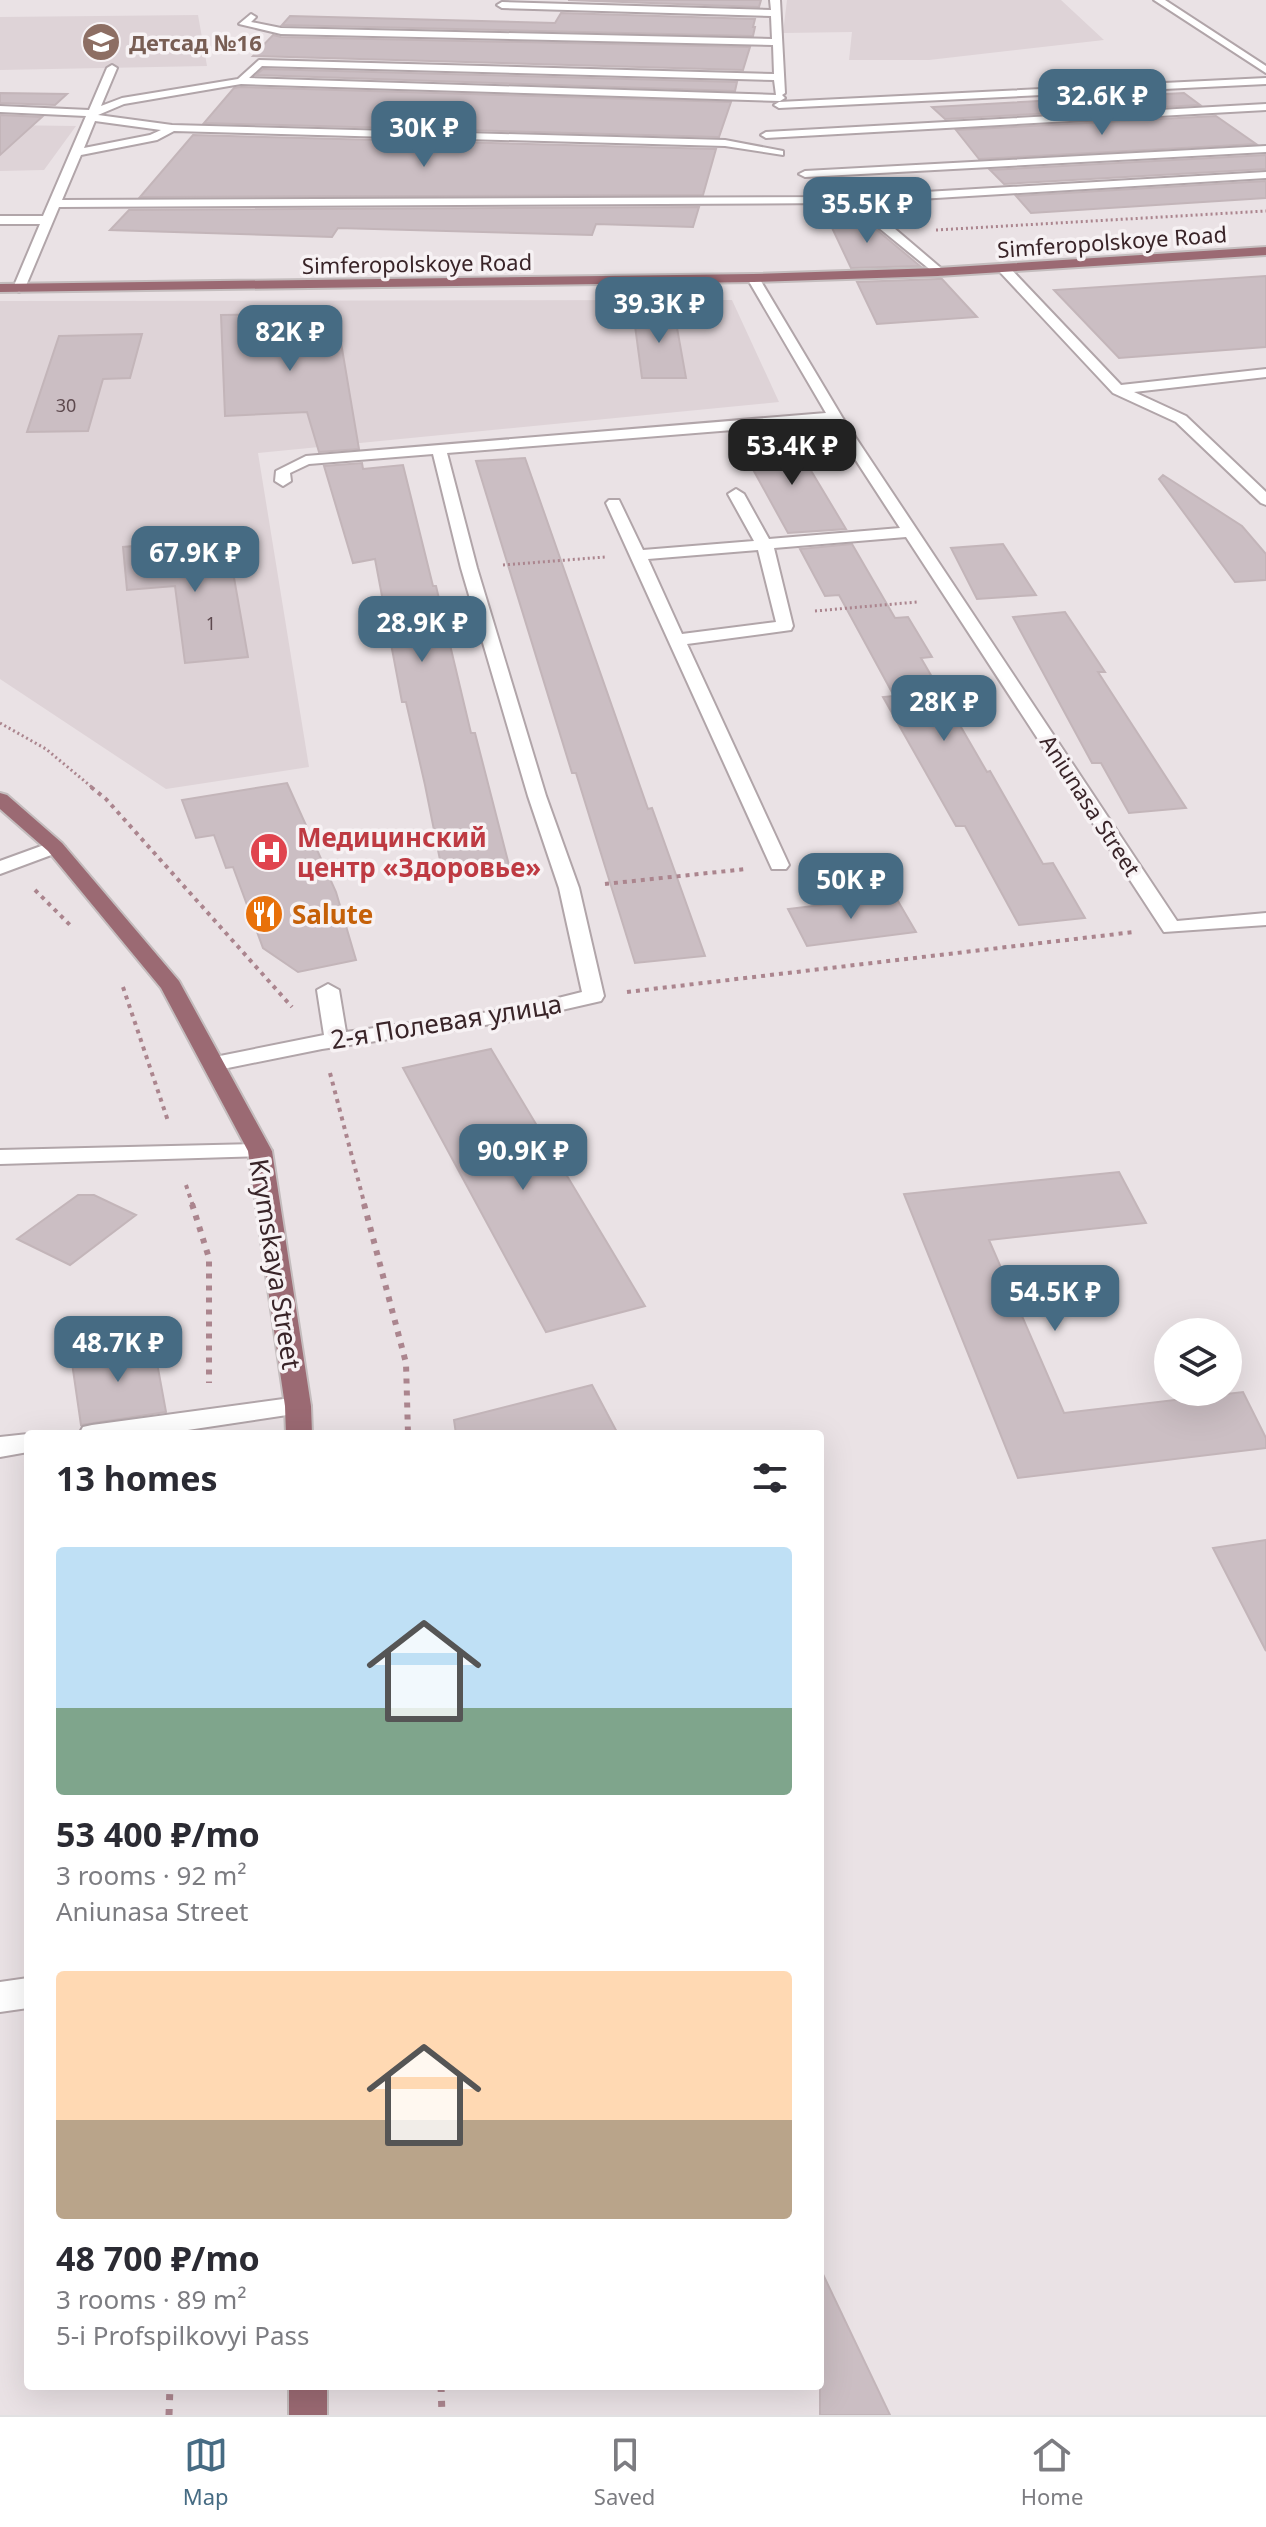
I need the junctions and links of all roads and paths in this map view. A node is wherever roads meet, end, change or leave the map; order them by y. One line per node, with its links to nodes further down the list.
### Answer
1 (775, 0): 4 (street)
2 (1159, 0): 8 (street)
3 (502, 5): 4 (street)
4 (776, 13): 6 (street)
5 (251, 17): 6 (street)
6 (777, 42): 9 (street)
7 (112, 68): 14 (street)
8 (1266, 70)
9 (779, 77): 10 (street); 15 (street)
10 (241, 81): 14 (street); 15 (street)
11 (1266, 81): 15 (street)
12 (1266, 107): 15 (street)
13 (0, 109): 14 (street)
14 (92, 115): 16 (street); 18 (street)
15 (774, 116): 19 (street)
16 (172, 128): 18 (street); 19 (street)
17 (1266, 149): 19 (street)
18 (76, 153): 22 (street)
19 (792, 163): 21 (street)
20 (1266, 175): 21 (street)
21 (841, 200): 22 (street); 26 (street)
22 (54, 204): 25 (street)
23 (1266, 211): 26 (path)
24 (0, 220): 25 (street)
25 (47, 220): 32 (street)
26 (891, 232): 29 (street)
27 (1266, 251): 28 (main road, Simferopolskoye Road)
28 (1003, 268): 29 (main road, Simferopolskoye Road); 34 (street)
29 (938, 272): 30 (main road, Simferopolskoye Road)
30 (753, 278): 32 (main road, Simferopolskoye Road); 35 (street, Aniunasa Street)
31 (0, 288): 32 (main road, Simferopolskoye Road)
32 (19, 288)
33 (1266, 373): 34 (street)
34 (1118, 390): 39 (street)
35 (835, 417): 36 (street); 41 (street, Aniunasa Street)
36 (439, 449): 37 (street); 44 (street, 2-я Полевая улица)
37 (283, 481)
38 (736, 494): 42 (street)
39 (1266, 500)
40 (614, 503): 43 (street)
41 (913, 532): 42 (street); 45 (street, Aniunasa Street)
42 (764, 544): 43 (street); 46 (street)
43 (638, 555): 44 (path); 47 (street)
44 (469, 568): 52 (street, 2-я Полевая улица)
45 (956, 599): 46 (path); 54 (street, Aniunasa Street)
46 (782, 614): 47 (street)
47 (677, 640): 50 (street)
48 (0, 799): 49 (main road, Krymskaya Street)
49 (55, 847): 51 (street); 58 (main road, Krymskaya Street)
50 (779, 865): 52 (path)
51 (0, 868)
52 (569, 888): 56 (street, 2-я Полевая улица)
53 (1266, 919): 54 (street)
54 (1171, 928): 56 (path)
55 (328, 990): 57 (street)
56 (593, 996): 57 (street, 2-я Полевая улица)
57 (336, 1041): 58 (street, 2-я Полевая улица)
58 (213, 1064): 59 (main road, Krymskaya Street)
59 (260, 1151): 60 (street); 61 (main road, Krymskaya Street)
60 (0, 1157)
61 (298, 1406): 62 (street); 63 (main road, Krymskaya Street)
62 (121, 1430)
63 (299, 1430)
64 (24, 1444): 65 (street)
65 (0, 1447)
66 (24, 1994): 67 (street)
67 (0, 1997)
68 (170, 2390): 71 (path)
69 (308, 2390): 72 (main road)
70 (441, 2390): 73 (path)
71 (169, 2415)
72 (308, 2415)
73 (442, 2415)

